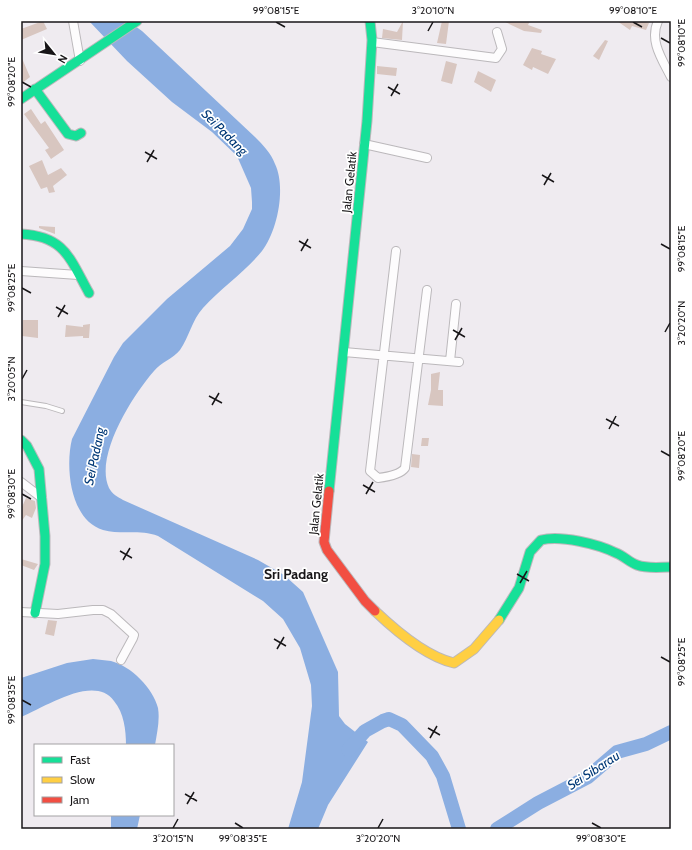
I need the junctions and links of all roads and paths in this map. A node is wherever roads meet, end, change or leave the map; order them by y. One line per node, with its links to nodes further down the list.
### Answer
1 (73, 21): 7 (street)
2 (137, 21): 7 (street)
3 (370, 21): 6 (street, Jalan Gelatik)
4 (658, 21): 8 (street)
5 (498, 32): 6 (street)
6 (372, 42): 12 (street, Jalan Gelatik)
7 (80, 61): 9 (street)
8 (671, 77)
9 (35, 89): 10 (street); 11 (street)
10 (21, 99)
11 (81, 133)
12 (364, 144): 13 (street); 21 (street, Jalan Gelatik)
13 (427, 158)
14 (21, 234): 17 (street)
15 (396, 251): 22 (street)
16 (21, 271): 17 (street)
17 (78, 275): 19 (street)
18 (427, 290): 23 (street)
19 (88, 293)
20 (456, 304): 24 (street)
21 (344, 352): 22 (street); 31 (street, Jalan Gelatik)
22 (385, 355): 23 (street); 23 (street)
23 (418, 358): 24 (street)
24 (450, 361): 25 (street)
25 (459, 362)
26 (21, 402): 27 (lane)
27 (62, 411)
28 (21, 440): 30 (street)
29 (21, 483): 30 (street)
30 (42, 498): 33 (street)
31 (671, 567)
32 (21, 612): 33 (street)
33 (35, 613): 34 (street)
34 (121, 660)

